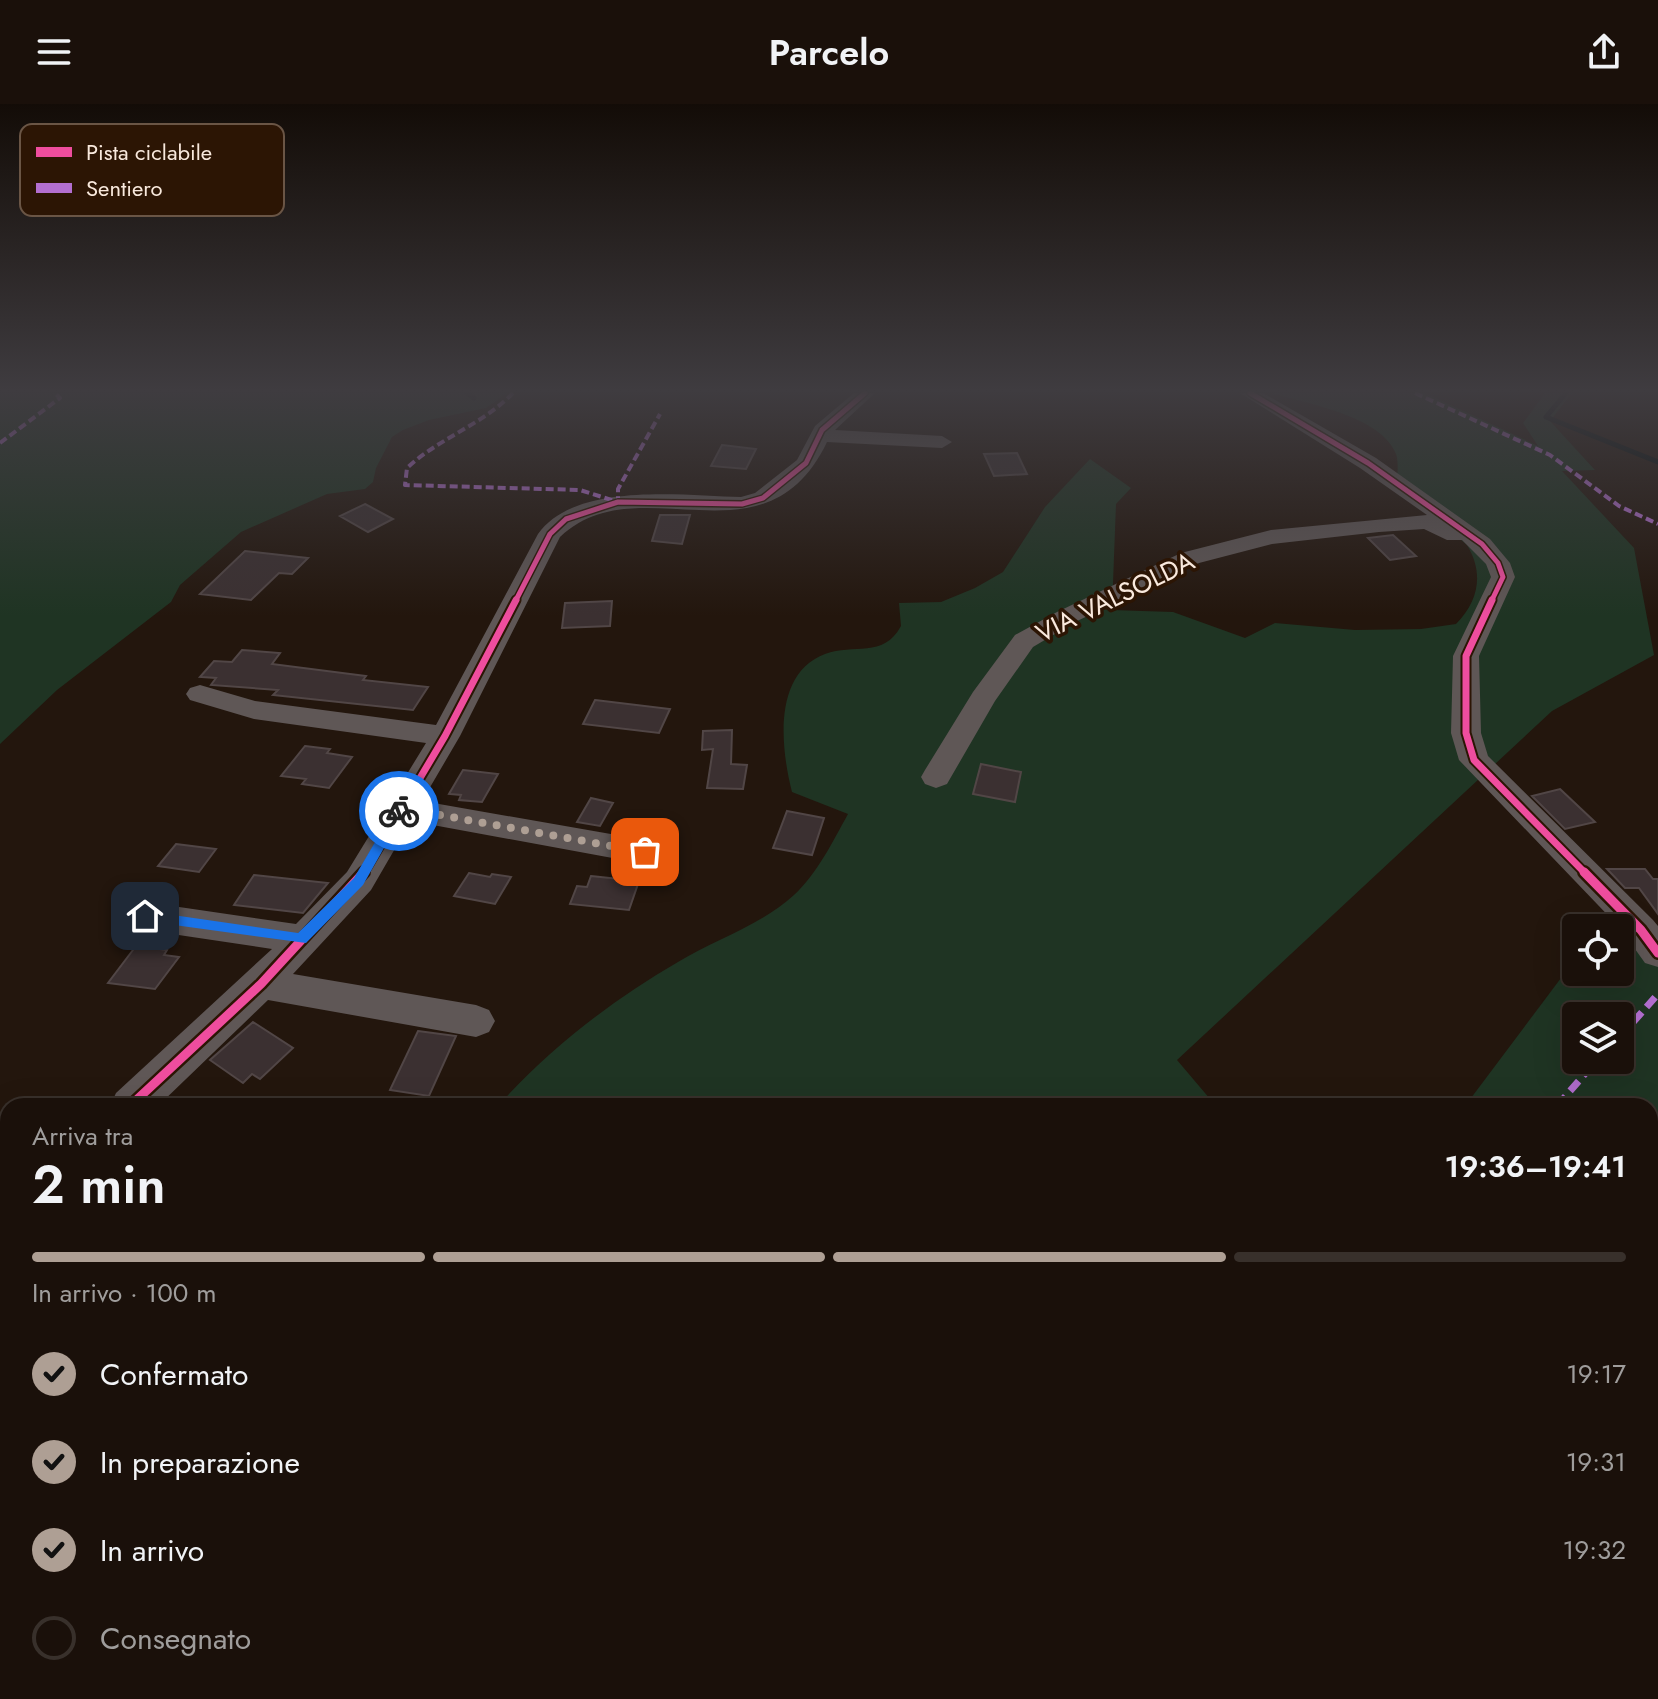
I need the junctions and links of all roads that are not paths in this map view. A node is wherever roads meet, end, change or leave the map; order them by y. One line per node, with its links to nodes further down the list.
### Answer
1 (801, 467): 5 (street)
2 (1374, 467): 3 (street)
3 (1498, 563): 6 (street, VIA VALSOLDA); 11 (street)
4 (200, 694): 5 (street)
5 (445, 736): 7 (street)
6 (936, 777)
7 (401, 808): 8 (street); 10 (street)
8 (645, 852)
9 (145, 916): 10 (street)
10 (301, 939): 12 (street)
11 (1658, 953)
12 (261, 984): 13 (street); 14 (street)
13 (476, 1021)
14 (139, 1098)

